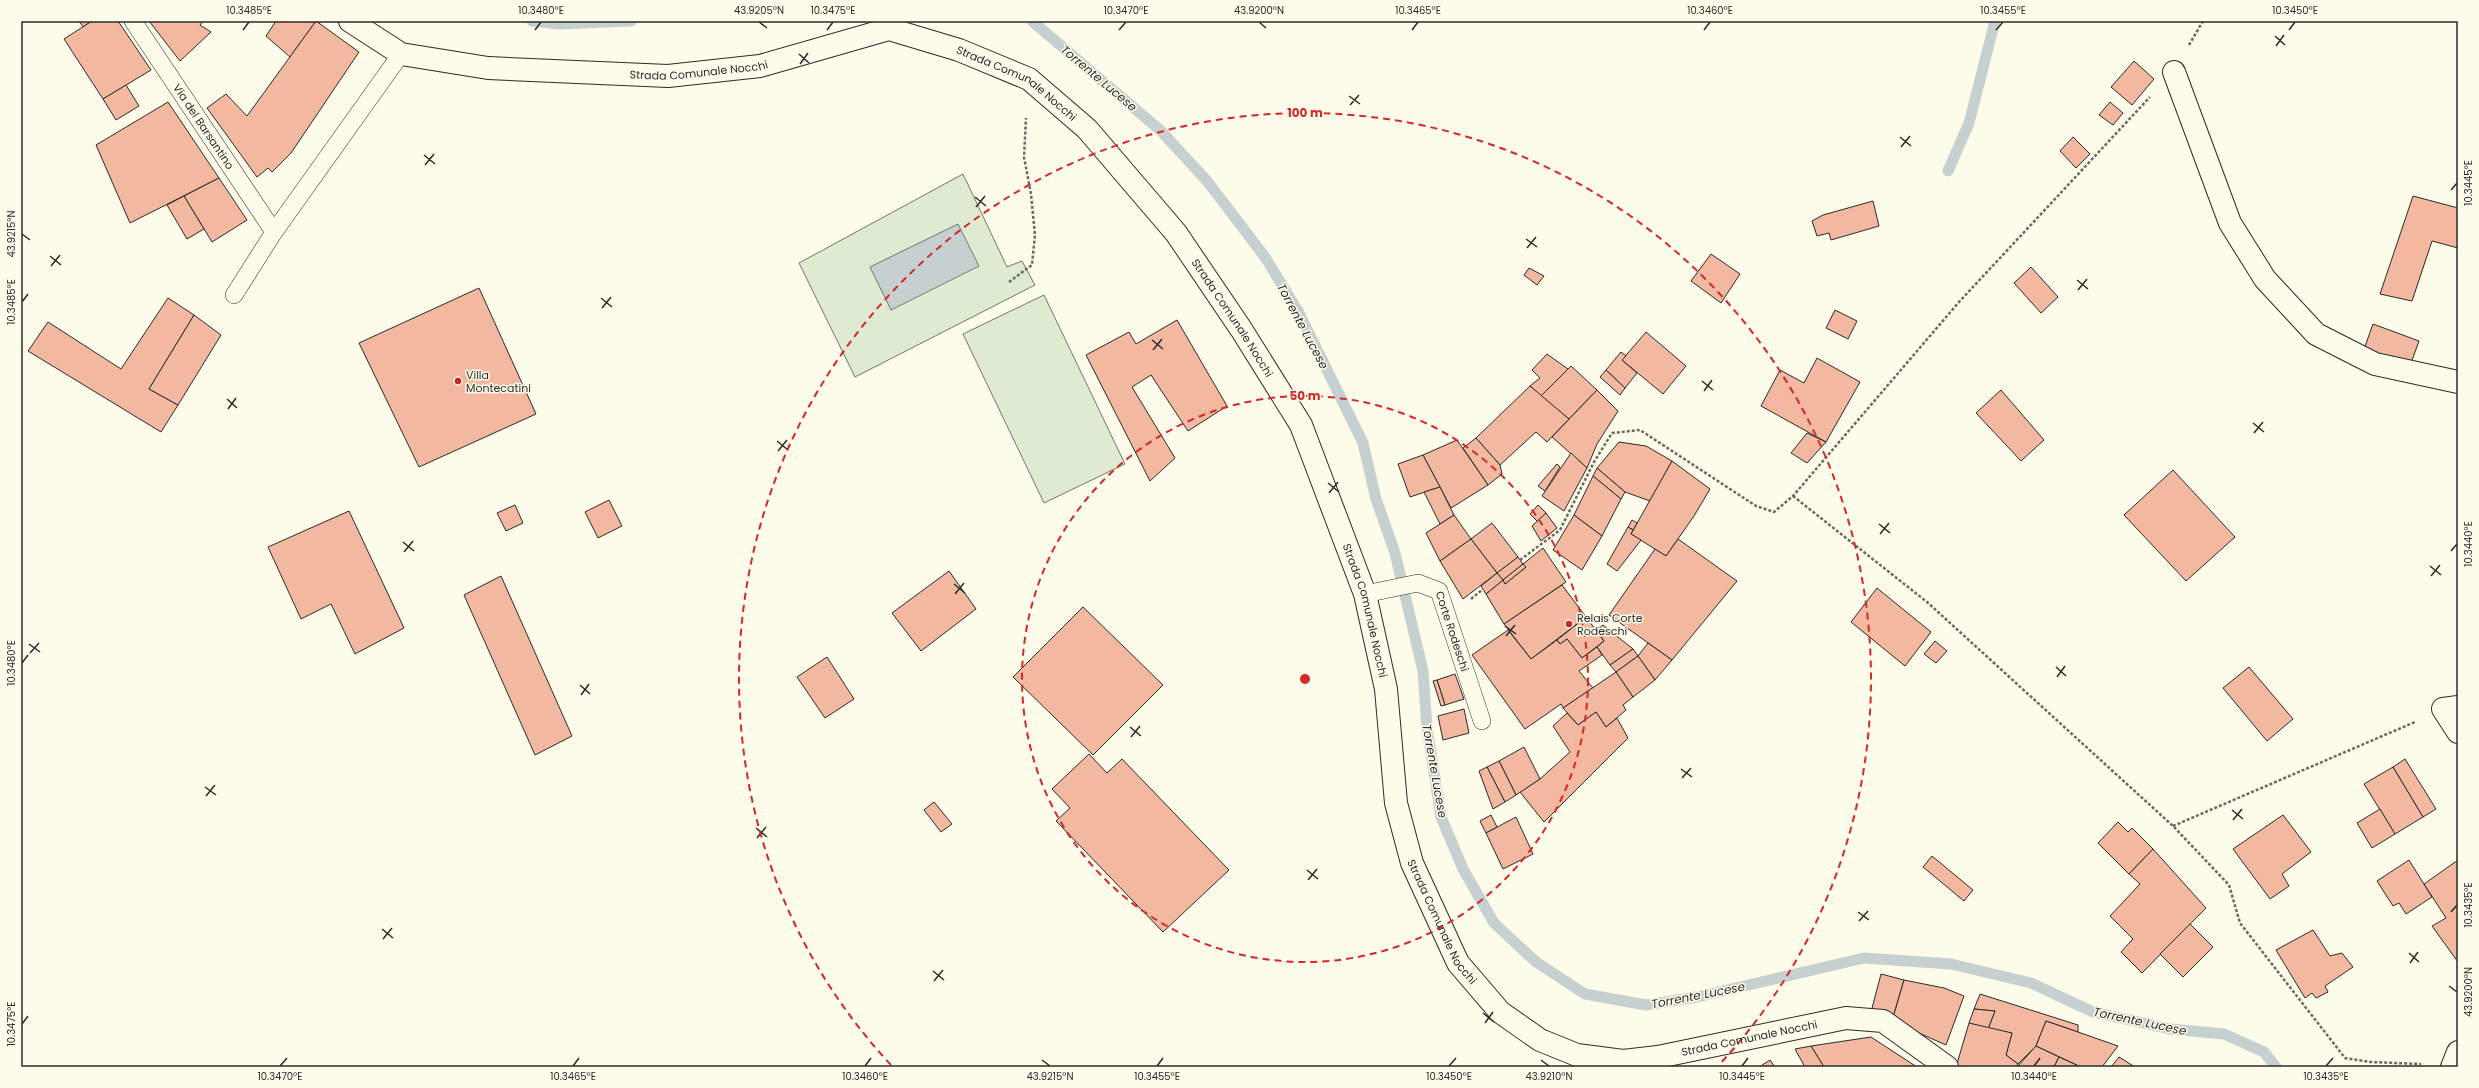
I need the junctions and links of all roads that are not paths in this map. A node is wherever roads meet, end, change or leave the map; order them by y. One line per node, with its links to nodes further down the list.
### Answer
1 (133, 21): 5 (lane, Via del Barsantino)
2 (350, 21): 3 (street, Strada Comunale Nocchi)
3 (401, 54): 5 (lane); 8 (street, Strada Comunale Nocchi)
4 (2174, 72): 7 (street)
5 (274, 232): 6 (lane)
6 (234, 295)
7 (2458, 382)
8 (1372, 593): 10 (lane, Corte Rodeschi); 12 (street, Strada Comunale Nocchi)
9 (2451, 708): 11 (street)
10 (1482, 721)
11 (2458, 732)
12 (1948, 1067)

